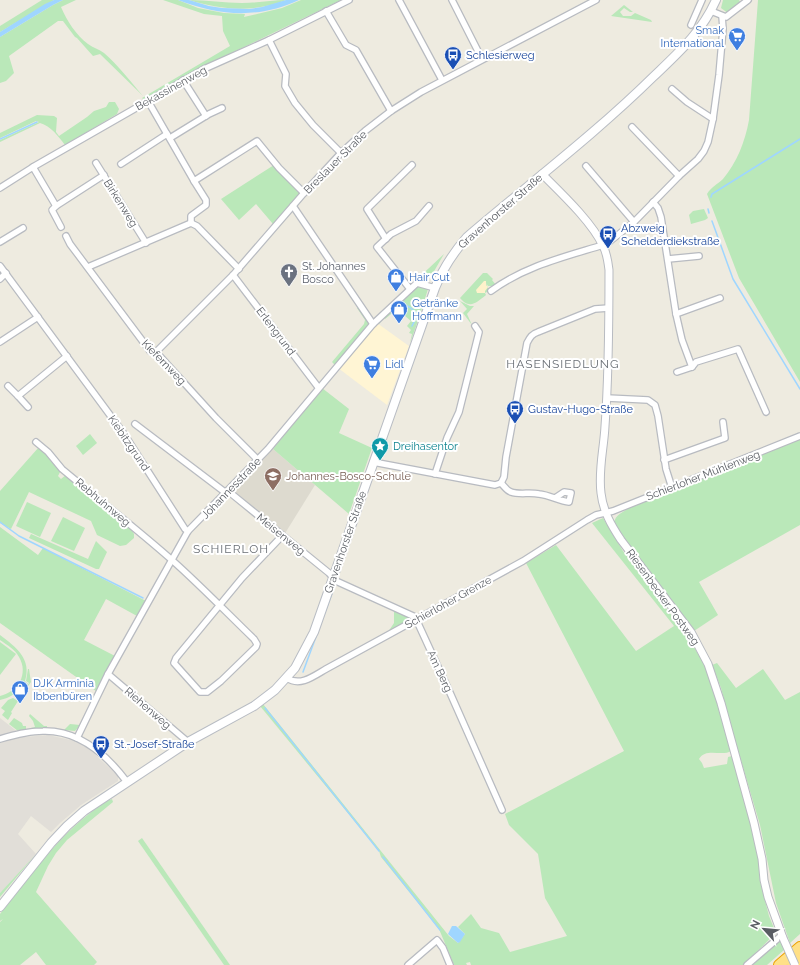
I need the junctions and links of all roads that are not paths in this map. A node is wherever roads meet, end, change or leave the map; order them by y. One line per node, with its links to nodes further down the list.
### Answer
1 (349, 0): 8 (street, Bekassinenweg)
2 (399, 0): 15 (street)
3 (452, 0): 13 (street)
4 (596, 0): 13 (street, Breslauer Straße)
5 (702, 0): 11 (street)
6 (716, 0): 9 (main road, Gravenhorster Straße)
7 (748, 0): 10 (street)
8 (326, 11): 12 (street, Bekassinenweg); 19 (street)
9 (711, 11): 10 (street); 30 (main road, Gravenhorster Straße)
10 (722, 16): 21 (street)
11 (691, 25)
12 (269, 40): 14 (street, Bekassinenweg); 24 (street)
13 (482, 59): 15 (street, Breslauer Straße)
14 (183, 80): 17 (street, Bekassinenweg); 20 (street)
15 (442, 80): 19 (street, Breslauer Straße)
16 (672, 89): 21 (street)
17 (148, 101): 23 (street); 29 (street, Bekassinenweg)
18 (222, 108): 20 (street)
19 (391, 111): 24 (street, Breslauer Straße)
20 (206, 116): 23 (street)
21 (714, 119): 32 (street)
22 (632, 127): 32 (street)
23 (169, 136): 26 (street); 33 (street)
24 (341, 153): 35 (street, Breslauer Straße)
25 (96, 163): 31 (street, Birkenweg)
26 (121, 164)
27 (412, 165): 45 (street)
28 (586, 166): 40 (street)
29 (33, 167): 34 (street, Bekassinenweg); 37 (street)
30 (542, 174): 48 (street, Riesenbecker Postweg); 57 (main road, Gravenhorster Straße)
31 (104, 176): 37 (street); 47 (street, Birkenweg)
32 (679, 176): 36 (street)
33 (194, 181): 35 (street); 41 (street)
34 (0, 188)
35 (304, 193): 38 (street, Breslauer Straße)
36 (653, 202): 40 (street); 50 (street)
37 (56, 206): 42 (street)
38 (293, 206): 53 (street, Breslauer Straße); 64 (street)
39 (429, 206): 45 (street)
40 (634, 222): 48 (street)
41 (191, 223): 47 (street); 53 (street)
42 (61, 227)
43 (23, 228): 46 (street)
44 (66, 236): 52 (street, Kiefernweg)
45 (386, 239): 58 (street)
46 (0, 242)
47 (146, 242): 52 (street)
48 (603, 245): 59 (street); 61 (street, Riesenbecker Postweg)
49 (699, 256): 50 (street)
50 (668, 259): 62 (street)
51 (0, 266): 54 (street, Kiebitzgrund)
52 (88, 267): 67 (street, Kiefernweg)
53 (239, 269): 55 (street, Breslauer Straße)
54 (6, 273): 56 (street); 63 (street, Kiebitzgrund)
55 (233, 275): 67 (street, Breslauer Straße); 72 (street, Erlengrund)
56 (0, 279)
57 (434, 288): 58 (street); 83 (main road, Gravenhorster Straße)
58 (410, 289): 64 (street, Johannesstraße)
59 (491, 291)
60 (720, 298): 62 (street)
61 (609, 308): 74 (street, Riesenbecker Postweg); 85 (street)
62 (676, 314): 69 (street)
63 (38, 317): 66 (street); 68 (street, Kiebitzgrund)
64 (373, 324): 72 (street, Johannesstraße)
65 (475, 326): 84 (street)
66 (0, 342)
67 (156, 352): 81 (street, Kiefernweg)
68 (67, 356): 73 (street); 90 (street, Kiebitzgrund)
69 (692, 367): 70 (street); 76 (street)
70 (677, 372)
71 (8, 386): 73 (street)
72 (318, 388): 81 (street, Johannesstraße)
73 (18, 396): 75 (street)
74 (607, 398): 82 (street); 89 (street, Riesenbecker Postweg)
75 (28, 407)
76 (766, 412)
77 (723, 422): 82 (street)
78 (135, 424): 87 (street, Meisenweg)
79 (800, 436): 86 (street, Schierloher Mühlenweg)
80 (36, 442): 92 (street, Rebhuhnweg)
81 (258, 460): 87 (street, Johannesstraße)
82 (664, 460): 86 (street)
83 (373, 462): 84 (street); 93 (main road, Gravenhorster Straße)
84 (435, 474): 85 (street)
85 (501, 483): 88 (street)
86 (672, 488): 89 (street, Schierloher Mühlenweg)
87 (227, 492): 90 (street, Johannesstraße); 91 (street, Meisenweg)
88 (555, 498)
89 (606, 513): 95 (street, Schierloher Grenze); 104 (street, Riesenbecker Postweg)
90 (188, 531): 92 (street, Johannesstraße)
91 (282, 536): 93 (street, Meisenweg); 94 (street)
92 (172, 560): 94 (street, Rebhuhnweg); 96 (street, Johannesstraße)
93 (333, 577): 95 (street); 97 (main road, Gravenhorster Straße)
94 (220, 606): 94 (street, Rebhuhnweg)
95 (416, 619): 97 (street, Schierloher Grenze); 102 (street, Am Berg)
96 (108, 674): 98 (street, Johannesstraße); 100 (street, Riehenweg)
97 (287, 678): 100 (main road, Gravenhorster Straße)
98 (77, 738): 99 (street); 101 (street)
99 (0, 739)
100 (188, 742): 101 (main road, Gravenhorster Straße)
101 (127, 782): 103 (main road, Gravenhorster Straße)
102 (502, 810)
103 (0, 907)
104 (782, 936): 109 (street); 111 (street, Riesenbecker Postweg, bridge)
105 (800, 947): 110 (highway)
106 (800, 958): 111 (highway)
107 (408, 965): 108 (street)
108 (450, 965)
109 (747, 965)
110 (779, 965)
111 (794, 965)

